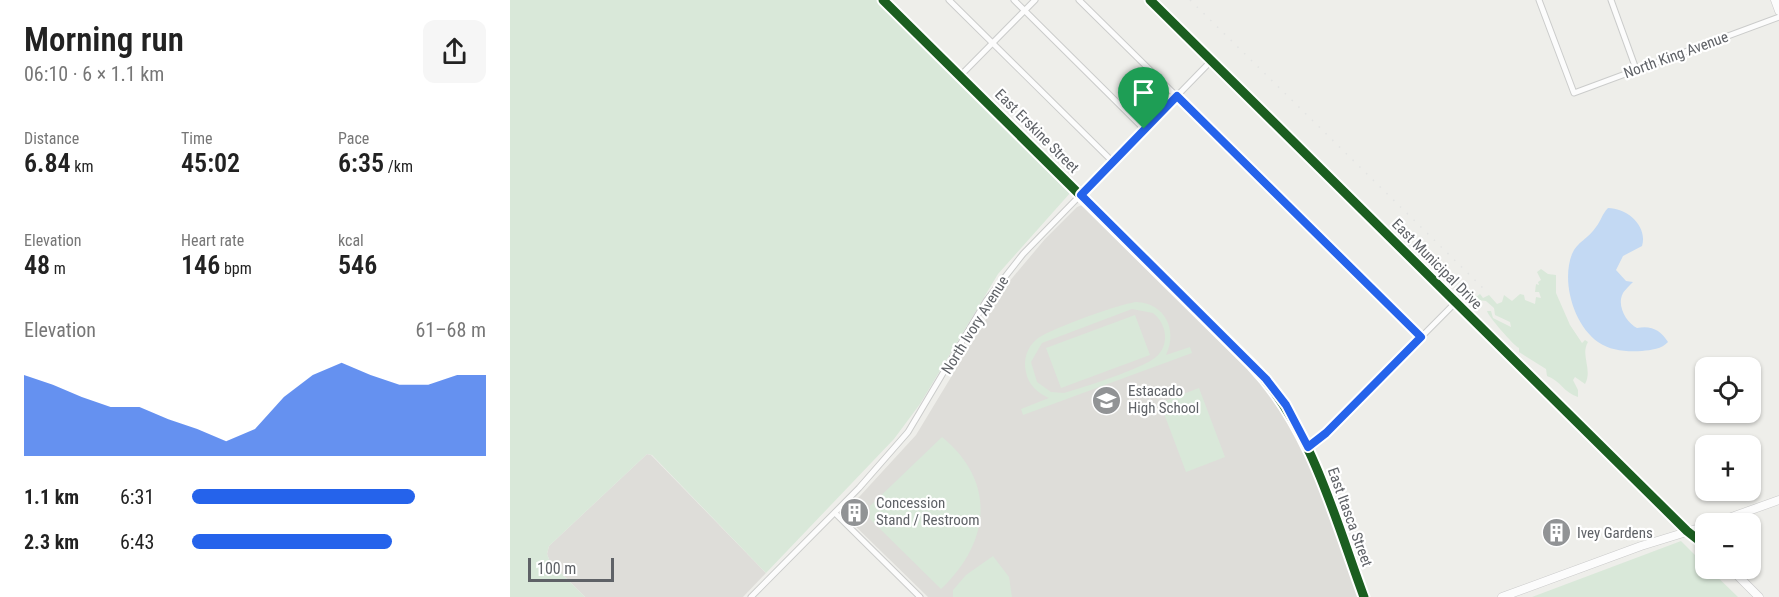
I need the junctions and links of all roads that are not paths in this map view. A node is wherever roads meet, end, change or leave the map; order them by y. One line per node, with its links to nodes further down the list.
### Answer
1 (883, 0): 16 (street, East Erskine Street)
2 (949, 0): 13 (street)
3 (1014, 0): 10 (street)
4 (1035, 0): 10 (street)
5 (1079, 0): 17 (street)
6 (1149, 0): 14 (street, East Municipal Drive)
7 (1539, 0): 15 (street, North King Avenue)
8 (1611, 0): 15 (street)
9 (1775, 0): 11 (street)
10 (1025, 11): 13 (street); 18 (street)
11 (1779, 11)
12 (1779, 17): 15 (street, North King Avenue)
13 (993, 43): 16 (street); 19 (street)
14 (1211, 61): 17 (street, North Ivory Avenue); 21 (street, East Municipal Drive)
15 (1636, 69)
16 (960, 76): 20 (street, East Erskine Street)
17 (1177, 96): 18 (street, North Ivory Avenue); 22 (street)
18 (1144, 129): 19 (street, North Ivory Avenue)
19 (1113, 162): 20 (street, North Ivory Avenue)
20 (1081, 195): 23 (street, East Erskine Street); 25 (street, North Ivory Avenue)
21 (1455, 303): 22 (street); 28 (street, East Municipal Drive)
22 (1421, 337): 23 (street)
23 (1308, 447): 33 (street, East Itasca Street)
24 (1779, 500): 26 (street)
25 (835, 513): 31 (street, North Ivory Avenue); 32 (street)
26 (1743, 513)
27 (1695, 529): 28 (street)
28 (1687, 531): 29 (street, East Municipal Drive); 34 (street)
29 (1695, 537)
30 (1741, 579): 35 (street)
31 (751, 597)
32 (920, 597)
33 (1364, 597)
34 (1502, 597)
35 (1759, 597)

